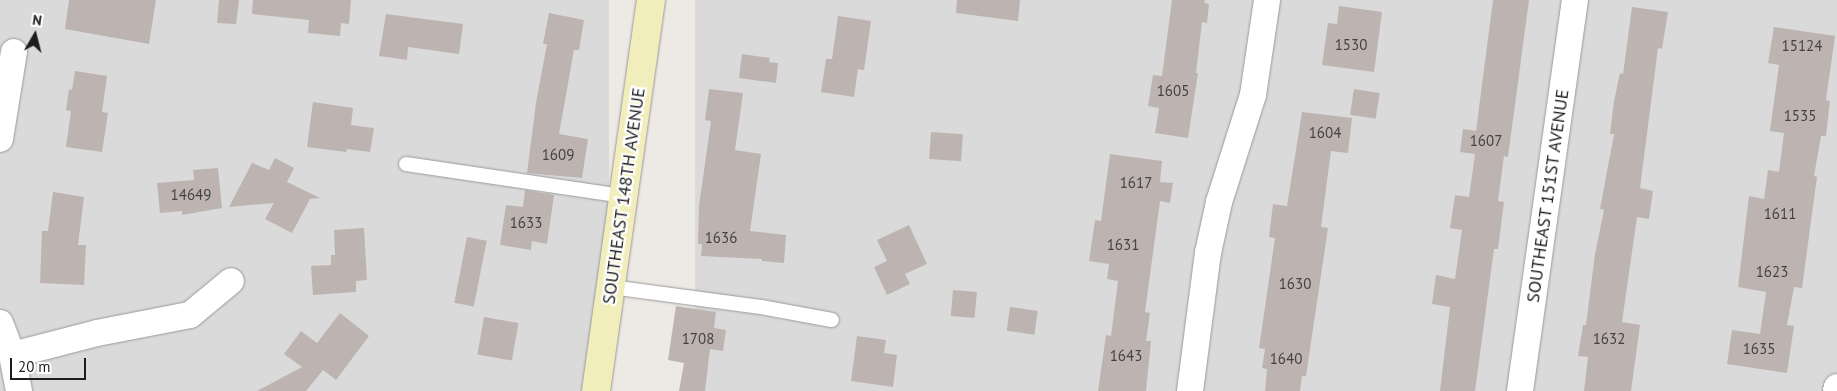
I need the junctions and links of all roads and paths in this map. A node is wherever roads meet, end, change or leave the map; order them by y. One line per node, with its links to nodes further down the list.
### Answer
1 (651, 0): 7 (main road, SOUTHEAST 148TH AVENUE)
2 (1267, 0): 16 (street)
3 (1575, 0): 17 (street, SOUTHEAST 151ST AVENUE)
4 (14, 52): 5 (street)
5 (0, 139)
6 (406, 164): 7 (lane)
7 (624, 196): 9 (main road, SOUTHEAST 148TH AVENUE)
8 (231, 281): 12 (street)
9 (611, 287): 10 (lane); 15 (main road, SOUTHEAST 148TH AVENUE)
10 (832, 320)
11 (0, 323): 12 (street)
12 (12, 355): 14 (street)
13 (1837, 387): 18 (street)
14 (19, 391)
15 (596, 391)
16 (1190, 391)
17 (1520, 391)
18 (1836, 391)

